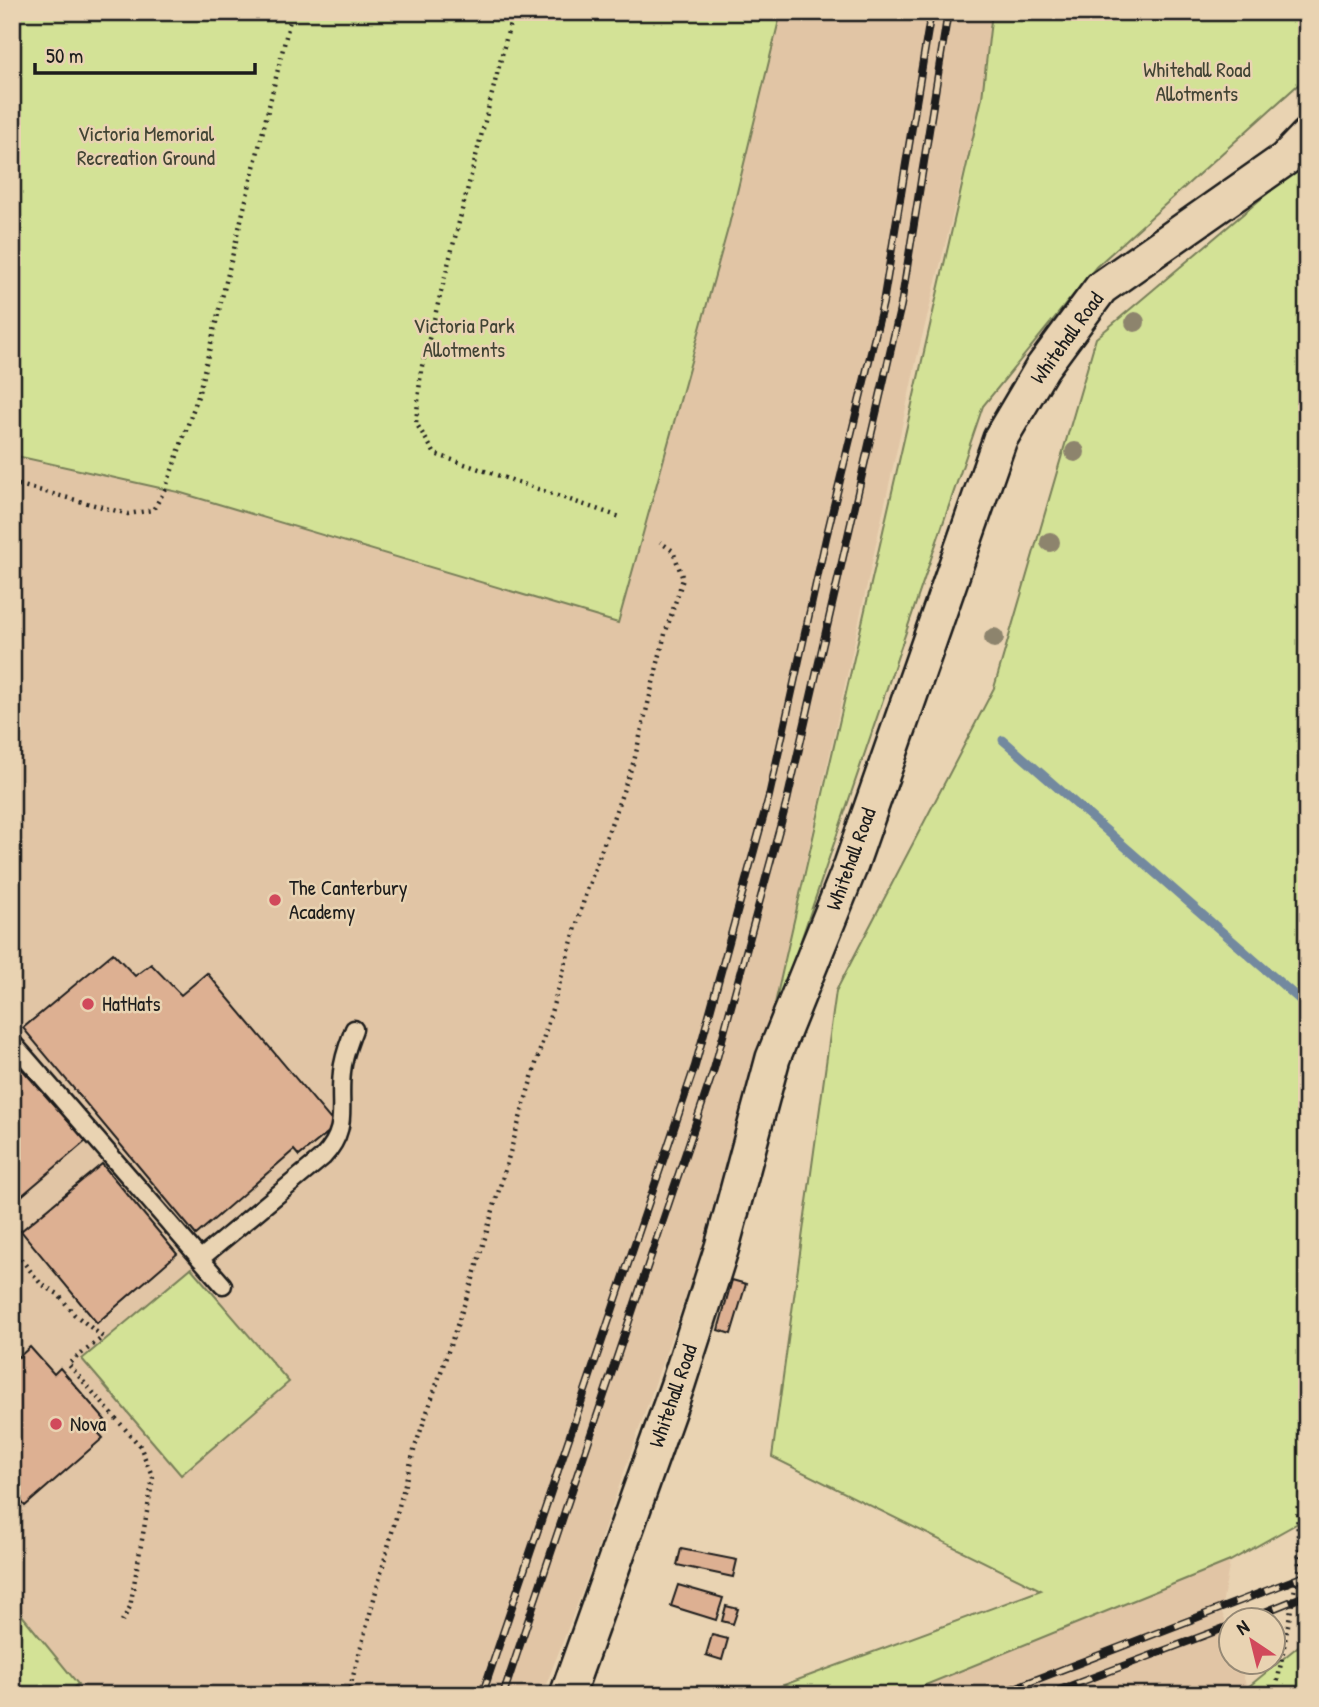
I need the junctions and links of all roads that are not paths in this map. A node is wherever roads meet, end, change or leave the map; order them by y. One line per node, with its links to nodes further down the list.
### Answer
1 (1307, 136): 6 (street, Whitehall Road)
2 (354, 1029): 4 (lane)
3 (12, 1042): 4 (lane)
4 (200, 1259): 5 (lane)
5 (223, 1285)
6 (567, 1695)

